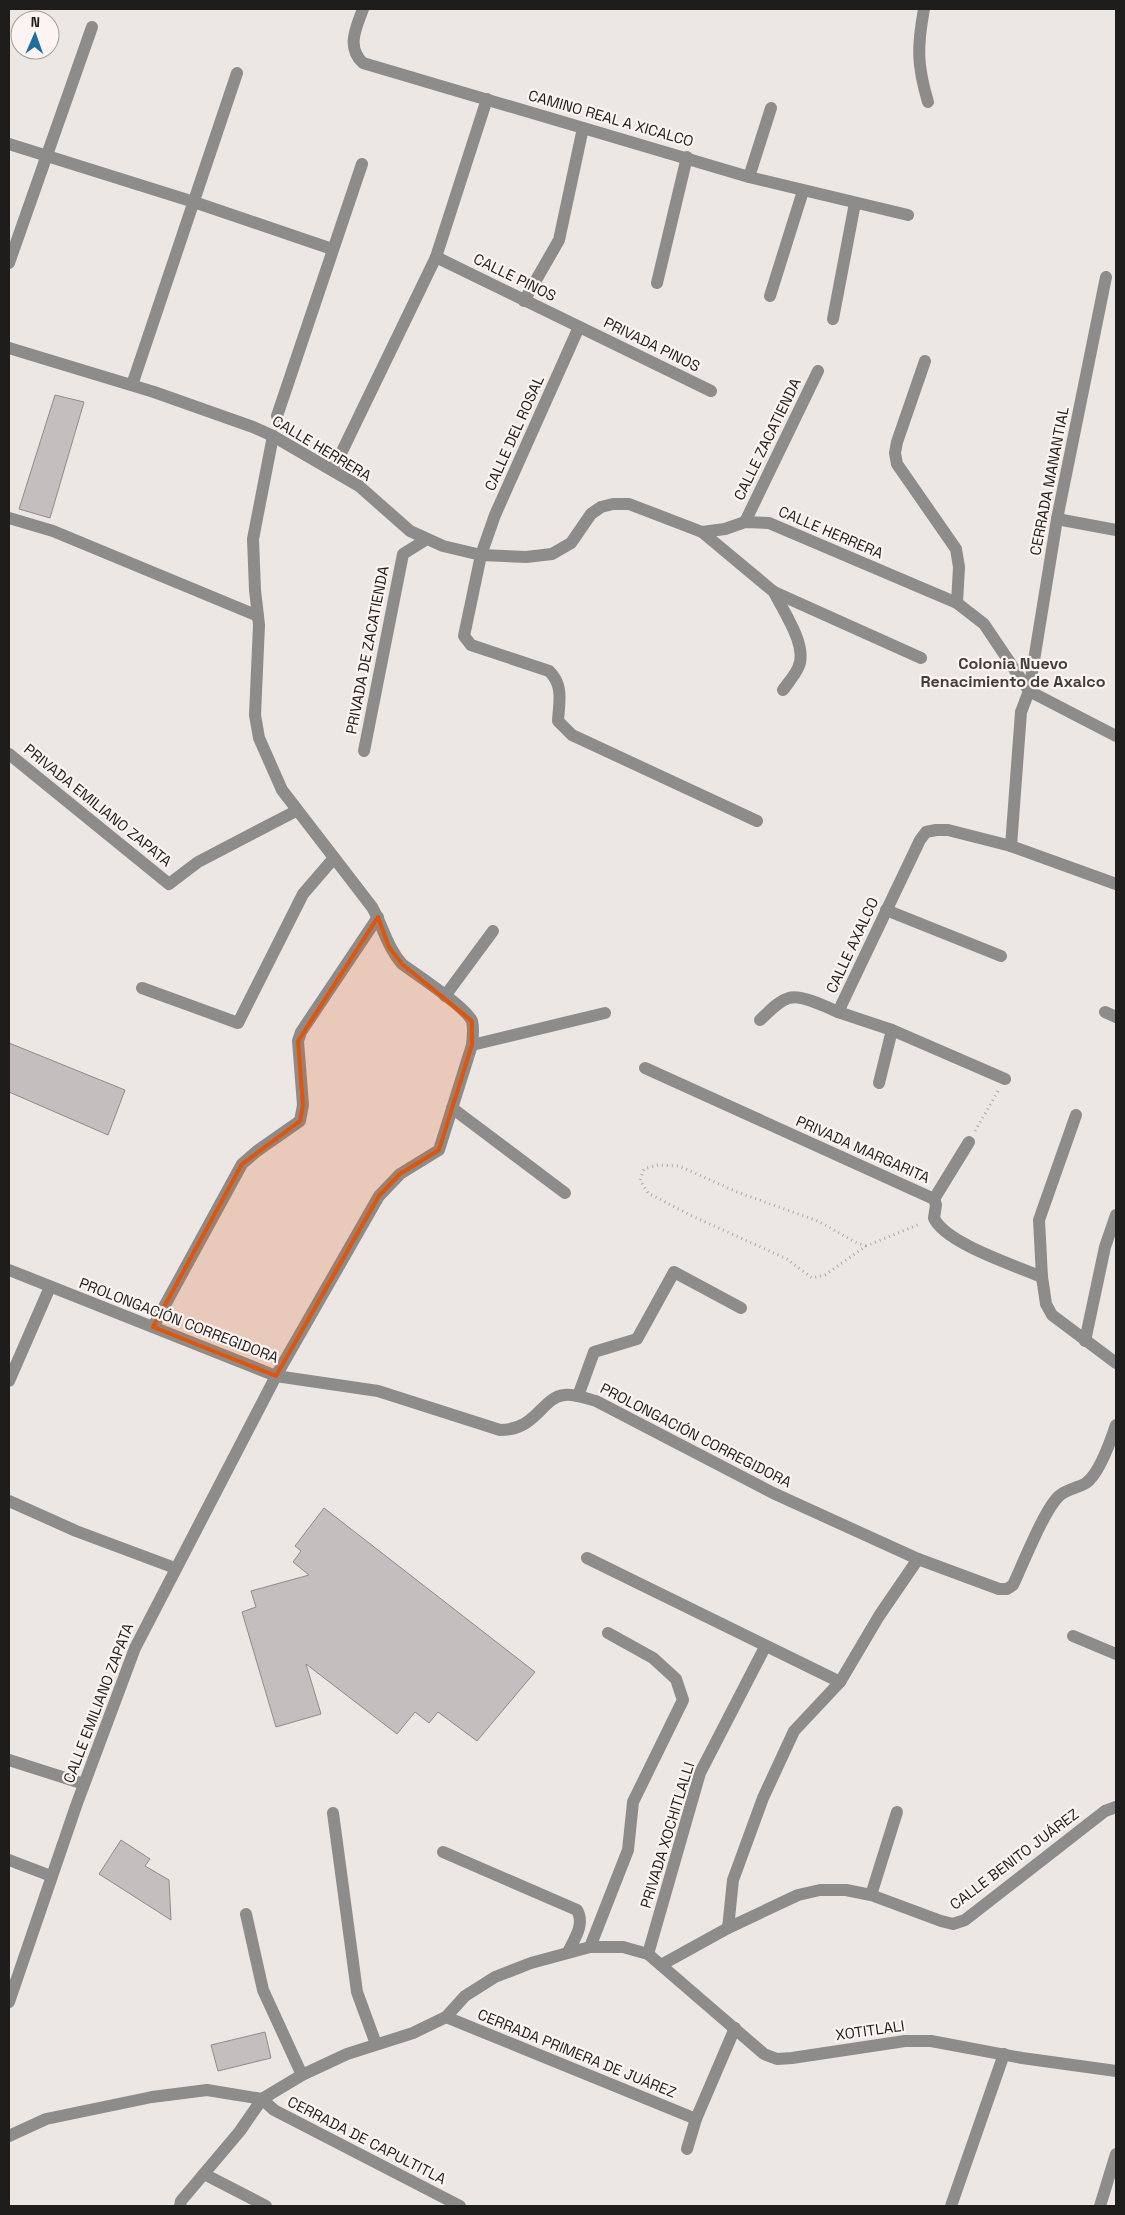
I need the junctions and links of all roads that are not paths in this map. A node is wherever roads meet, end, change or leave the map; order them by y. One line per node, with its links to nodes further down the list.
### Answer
1 (364, 9): 5 (street, CAMINO REAL A XICALCO)
2 (924, 9): 6 (street)
3 (92, 27): 10 (street)
4 (237, 73): 15 (street)
5 (487, 99): 8 (street, CAMINO REAL A XICALCO); 19 (street)
6 (928, 102)
7 (771, 108): 13 (street)
8 (583, 128): 11 (street, CAMINO REAL A XICALCO); 24 (street)
9 (9, 144): 10 (street)
10 (46, 154): 15 (street); 20 (street)
11 (687, 157): 13 (street, CAMINO REAL A XICALCO); 22 (street)
12 (362, 164): 18 (street)
13 (749, 176): 14 (street, CAMINO REAL A XICALCO)
14 (803, 191): 16 (street, CAMINO REAL A XICALCO); 23 (street)
15 (194, 202): 18 (street); 30 (street)
16 (855, 203): 17 (street, CAMINO REAL A XICALCO); 25 (street)
17 (908, 215)
18 (332, 249): 32 (street)
19 (436, 257): 24 (street, CALLE PINOS); 34 (street)
20 (9, 262)
21 (1106, 278): 36 (street, CERRADA MANANTIAL)
22 (657, 282)
23 (770, 296)
24 (524, 300): 26 (street, CALLE PINOS)
25 (833, 319)
26 (580, 327): 31 (street, PRIVADA PINOS); 41 (street, CALLE DEL ROSAL)
27 (9, 348): 30 (street, CALLE HERRERA)
28 (925, 361): 43 (street)
29 (818, 371): 37 (street, CALLE ZACATIENDA)
30 (132, 385): 33 (street, CALLE HERRERA)
31 (711, 391)
32 (277, 416)
33 (273, 436): 34 (street, CALLE HERRERA); 44 (street)
34 (333, 470): 40 (street, CALLE HERRERA)
35 (9, 518): 44 (street)
36 (1057, 519): 38 (street); 47 (street, CERRADA MANANTIAL)
37 (745, 522): 39 (street, CALLE HERRERA); 43 (street, CALLE HERRERA)
38 (1116, 530)
39 (702, 532): 41 (street, CALLE HERRERA); 42 (street)
40 (427, 539): 41 (street, CALLE HERRERA); 49 (street, PRIVADA DE ZACATIENDA)
41 (481, 555): 52 (street, CALLE DEL ROSAL)
42 (774, 592): 45 (street); 46 (street)
43 (957, 603): 47 (street, CALLE HERRERA)
44 (258, 616): 51 (street)
45 (921, 658)
46 (783, 690)
47 (1029, 691): 48 (street, CALLE HERRERA); 53 (street, CERRADA MANANTIAL)
48 (1116, 736)
49 (364, 751)
50 (9, 754): 51 (street, PRIVADA EMILIANO ZAPATA)
51 (296, 811): 54 (street)
52 (757, 821)
53 (1011, 846): 55 (street); 56 (street, CALLE AXALCO)
54 (334, 858): 57 (street); 60 (street)
55 (1116, 884)
56 (886, 910): 59 (street); 62 (street, CALLE AXALCO)
57 (378, 917): 61 (street); 80 (street)
58 (493, 931): 61 (street)
59 (1002, 956)
60 (142, 988)
61 (445, 996): 66 (street)
62 (838, 1012): 64 (street); 65 (street, CALLE AXALCO)
63 (605, 1013): 66 (street)
64 (760, 1020)
65 (892, 1030): 68 (street, CALLE AXALCO); 69 (street)
66 (472, 1045): 70 (street)
67 (645, 1068): 74 (street, PRIVADA MARGARITA)
68 (1005, 1079)
69 (879, 1083)
70 (452, 1108): 73 (street); 83 (street, CALLE EMILIANO ZAPATA)
71 (1076, 1115): 77 (street)
72 (969, 1142): 74 (street)
73 (565, 1193)
74 (934, 1199): 77 (street, PRIVADA MARGARITA)
75 (1116, 1215): 81 (street)
76 (9, 1270): 78 (street, PROLONGACIÓN CORREGIDORA)
77 (1042, 1277): 81 (street)
78 (50, 1287): 80 (street, PROLONGACIÓN CORREGIDORA); 84 (street)
79 (741, 1308): 85 (street)
80 (153, 1327): 83 (street, PROLONGACIÓN CORREGIDORA)
81 (1085, 1341): 82 (street)
82 (1116, 1364)
83 (276, 1376): 85 (street, PROLONGACIÓN CORREGIDORA); 91 (street, CALLE EMILIANO ZAPATA)
84 (9, 1381)
85 (578, 1396): 90 (street, PROLONGACIÓN CORREGIDORA)
86 (1116, 1425): 87 (street, PROLONGACIÓN CORREGIDORA)
87 (1114, 1440): 90 (street, PROLONGACIÓN CORREGIDORA)
88 (9, 1501): 91 (street)
89 (587, 1558): 94 (street)
90 (918, 1559): 96 (street)
91 (175, 1568): 98 (street, CALLE EMILIANO ZAPATA)
92 (608, 1633): 108 (street)
93 (1073, 1636): 95 (street)
94 (765, 1647): 96 (street); 110 (street, PRIVADA XOCHITLALLI)
95 (1116, 1654)
96 (840, 1682): 107 (street)
97 (9, 1760): 98 (street)
98 (84, 1784): 104 (street, CALLE EMILIANO ZAPATA)
99 (1116, 1807): 105 (street, CALLE BENITO JUÁREZ)
100 (897, 1812): 105 (street)
101 (333, 1813): 115 (street)
102 (443, 1852): 109 (street)
103 (9, 1860): 104 (street)
104 (51, 1876): 112 (street, CALLE EMILIANO ZAPATA)
105 (871, 1895): 107 (street, CALLE BENITO JUÁREZ)
106 (246, 1914): 118 (street)
107 (728, 1928): 111 (street, CALLE BENITO JUÁREZ)
108 (590, 1947): 109 (street); 110 (street)
109 (568, 1952): 113 (street)
110 (648, 1954): 111 (street)
111 (661, 1964): 114 (street, XOTITLALI)
112 (9, 2002)
113 (446, 2018): 115 (street); 120 (street, CERRADA PRIMERA DE JUÁREZ)
114 (735, 2028): 116 (street, XOTITLALI); 120 (street)
115 (376, 2044): 118 (street)
116 (1004, 2054): 117 (street, XOTITLALI); 129 (street)
117 (1116, 2071)
118 (302, 2075): 119 (street)
119 (262, 2098): 121 (street); 124 (street); 128 (street, CERRADA DE CAPULTITLA)
120 (696, 2119): 122 (street)
121 (9, 2136)
122 (686, 2149)
123 (1116, 2154): 125 (street)
124 (204, 2174): 126 (street); 127 (street)
125 (1112, 2183): 130 (street)
126 (180, 2206)
127 (266, 2206)
128 (460, 2206)
129 (951, 2206)
130 (1100, 2206)

